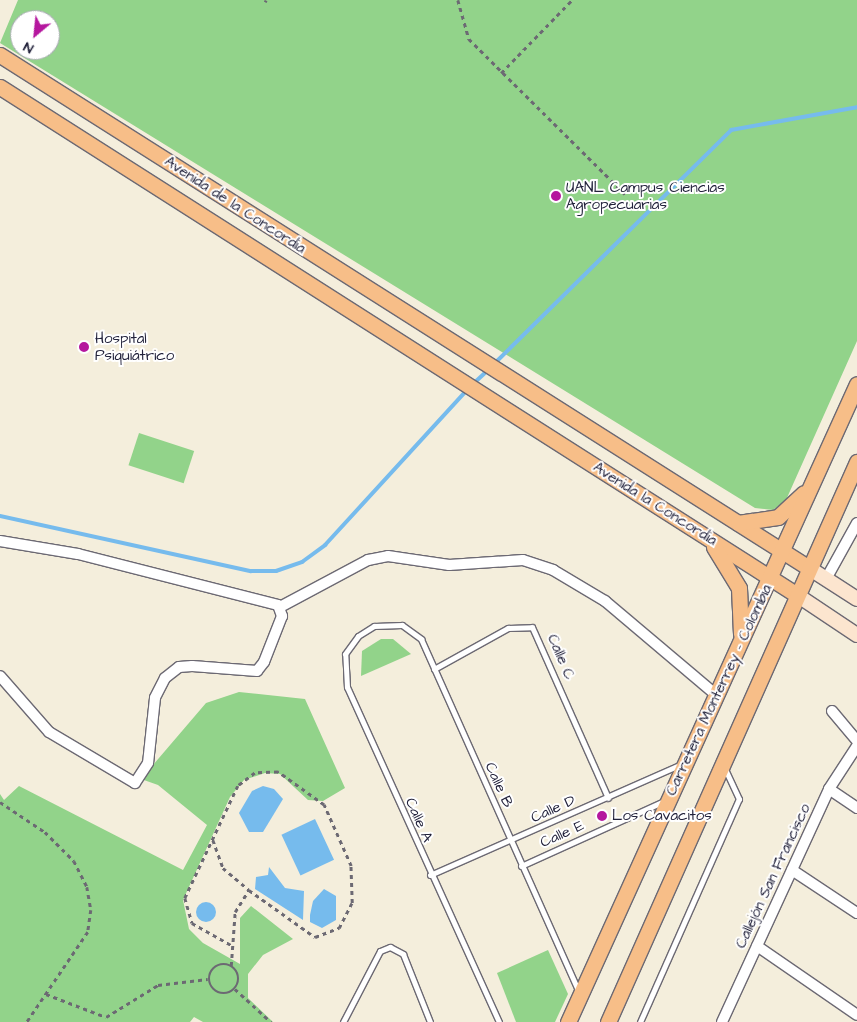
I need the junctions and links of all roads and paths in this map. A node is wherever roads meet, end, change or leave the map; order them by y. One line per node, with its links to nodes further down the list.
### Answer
1 (459, 0): 4 (path)
2 (572, 0): 4 (path)
3 (0, 55): 7 (main road, Avenida de la Concordia)
4 (501, 73): 6 (path)
5 (0, 87): 8 (main road, Avenida de la Concordia)
6 (626, 195)
7 (471, 355): 12 (main road, Avenida la Concordia)
8 (451, 375): 14 (main road, Avenida la Concordia)
9 (857, 384): 11 (main road, Carretera Monterrey - Colombia)
10 (857, 462): 18 (main road, Carretera Monterrey - Colombia)
11 (812, 485): 12 (main road); 17 (main road, Carretera Monterrey - Colombia)
12 (737, 523): 17 (main road, Avenida la Concordia)
13 (857, 524): 15 (street)
14 (705, 536): 19 (main road, Avenida la Concordia); 26 (main road)
15 (853, 540): 20 (street)
16 (0, 541): 23 (street)
17 (782, 551): 18 (main road, Avenida la Concordia); 19 (main road, Carretera Monterrey - Colombia)
18 (809, 568): 20 (main road, Avenida la Concordia); 21 (main road, Carretera Monterrey - Colombia)
19 (770, 578): 21 (main road, Avenida la Concordia); 26 (main road, Carretera Monterrey - Colombia)
20 (826, 579): 22 (main road, Avenida la Concordia)
21 (797, 596): 25 (main road, Avenida la Concordia); 34 (main road, Carretera Monterrey - Colombia)
22 (857, 599)
23 (280, 607): 28 (street); 29 (street)
24 (367, 630): 27 (lane, Calle B); 44 (lane, Calle A)
25 (857, 634)
26 (740, 639): 29 (main road, Carretera Monterrey - Colombia)
27 (434, 669): 36 (lane, Calle C); 41 (lane, Calle B)
28 (0, 676)
29 (715, 694): 33 (main road, Carretera Monterrey - Colombia)
30 (832, 711): 31 (street)
31 (857, 741)
32 (857, 746): 35 (street, Callejón San Francisco)
33 (684, 763): 36 (lane, Calle D); 37 (main road, Carretera Monterrey - Colombia)
34 (722, 765): 61 (main road, Carretera Monterrey - Colombia); 62 (lane)
35 (829, 789): 39 (street); 43 (street, Callejón San Francisco)
36 (608, 798): 41 (lane, Calle D)
37 (668, 800): 42 (lane, Calle E); 53 (main road, Carretera Monterrey - Colombia)
38 (0, 802): 52 (path)
39 (857, 808)
40 (212, 839): 45 (path); 45 (path); 47 (path)
41 (510, 841): 42 (lane, Calle B); 44 (lane, Calle D)
42 (521, 866): 53 (lane, Calle B)
43 (792, 870): 46 (street); 48 (street, Callejón San Francisco)
44 (430, 875): 59 (lane, Calle A)
45 (249, 890): 47 (path)
46 (857, 913)
47 (233, 946): 49 (path)
48 (757, 946): 54 (street); 63 (street, Callejón San Francisco)
49 (232, 966): 50 (path); 51 (path)
50 (208, 979): 51 (path); 52 (path)
51 (236, 989): 56 (path)
52 (46, 994): 55 (path)
53 (580, 995): 60 (main road, Carretera Monterrey - Colombia)
54 (857, 1014)
55 (27, 1022)
56 (271, 1022)
57 (343, 1022): 58 (lane)
58 (430, 1022)
59 (498, 1022)
60 (568, 1022)
61 (608, 1022)
62 (640, 1022)
63 (722, 1022)

